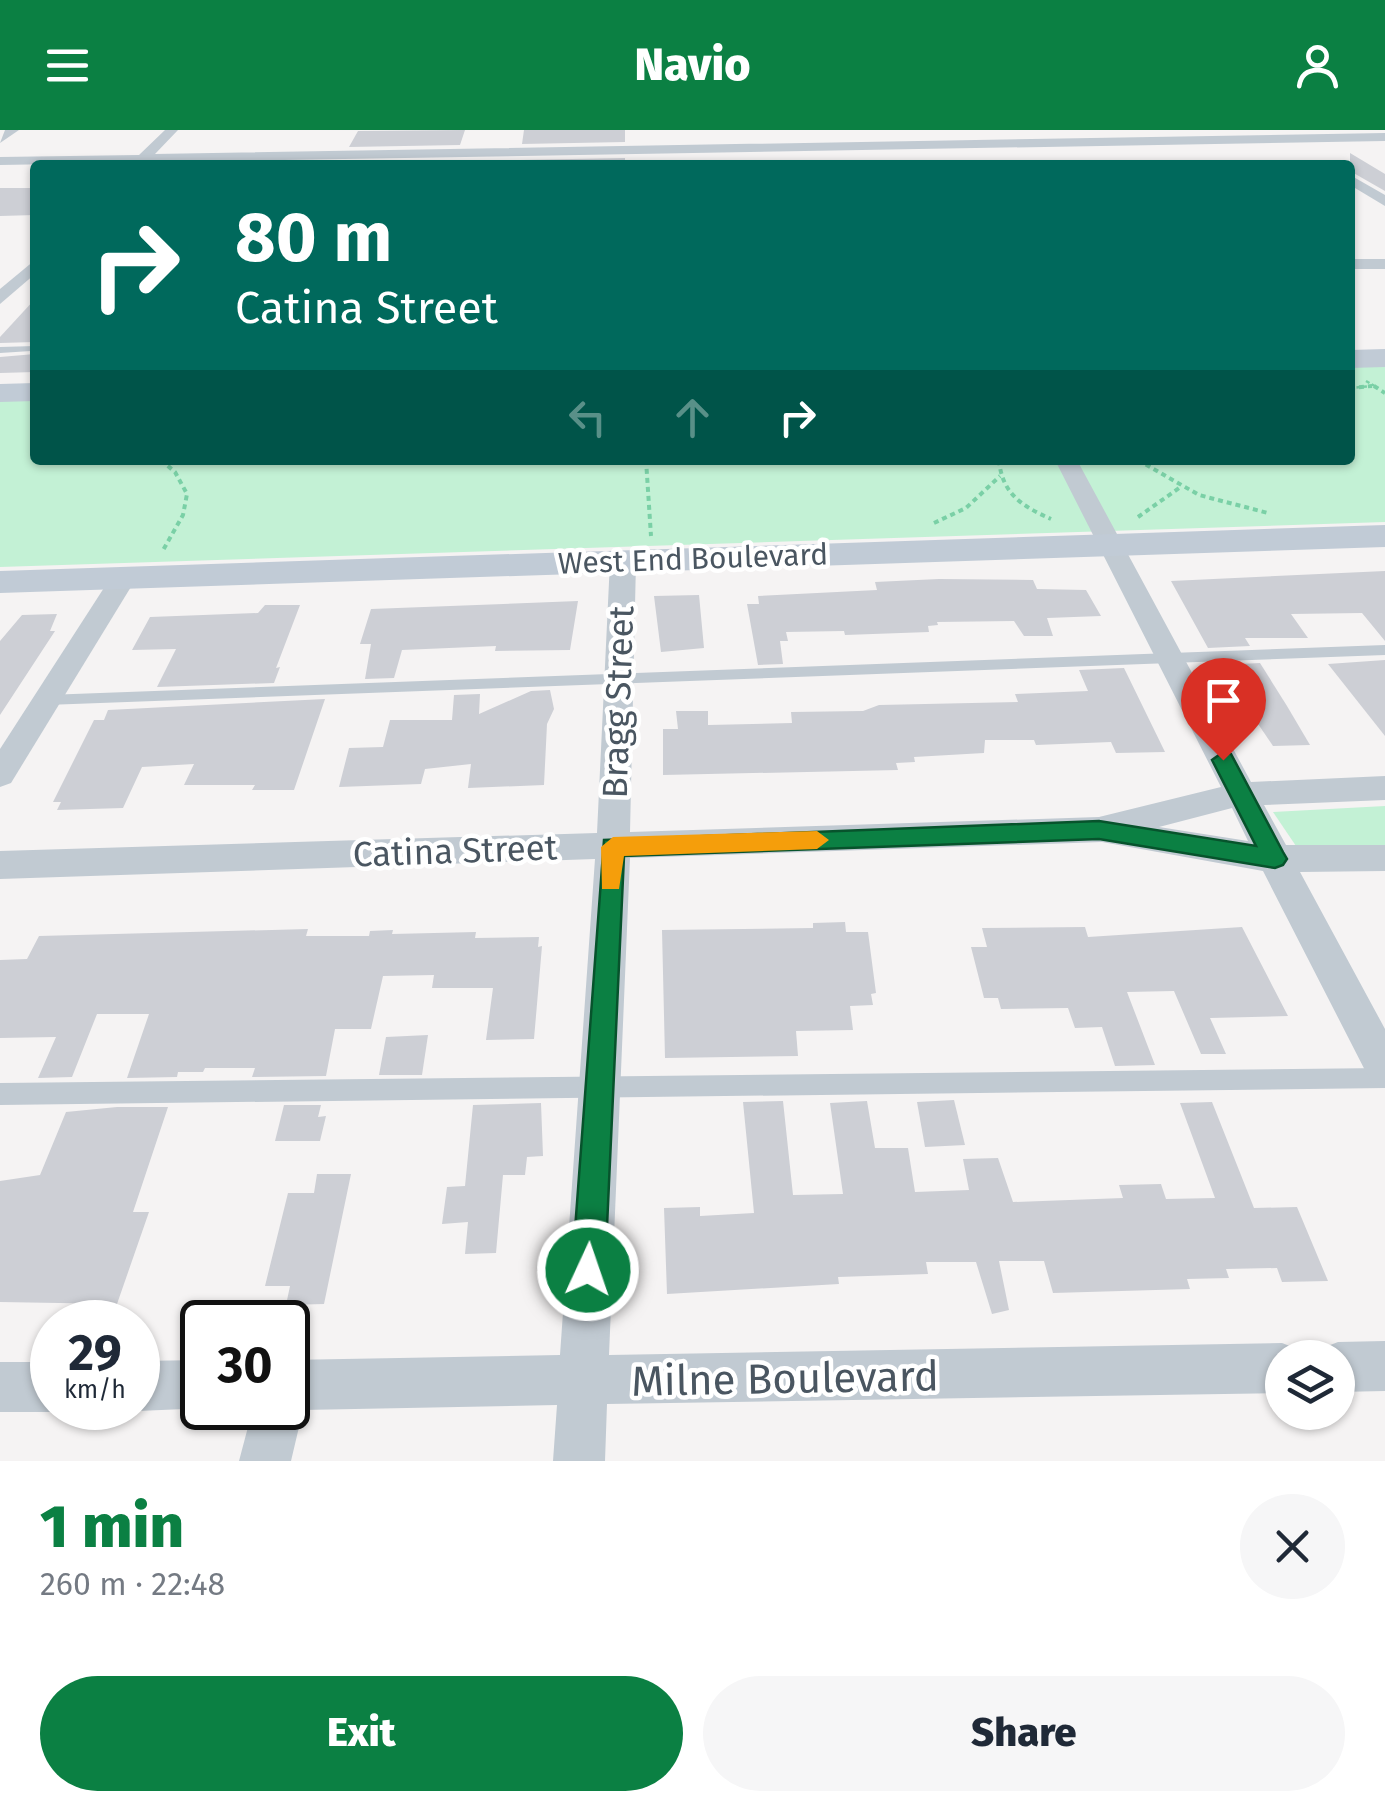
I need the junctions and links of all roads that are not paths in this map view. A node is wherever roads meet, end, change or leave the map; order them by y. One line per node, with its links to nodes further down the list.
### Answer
1 (13, 130): 12 (street)
2 (172, 130): 17 (street)
3 (1098, 130): 4 (street); 7 (street); 16 (street)
4 (1122, 130)
5 (1135, 130): 15 (street)
6 (1266, 130): 11 (street)
7 (1011, 135): 14 (street); 16 (street)
8 (884, 136): 10 (street); 14 (street)
9 (1385, 136): 11 (street)
10 (750, 138): 13 (street)
11 (1285, 138): 15 (street); 22 (street)
12 (0, 139)
13 (653, 139): 19 (street)
14 (932, 139): 25 (street)
15 (1148, 140): 16 (street)
16 (1110, 141): 20 (street)
17 (156, 146): 18 (street); 21 (street); 23 (street)
18 (0, 148)
19 (486, 152): 21 (street)
20 (1124, 153)
21 (316, 154): 24 (street)
22 (1314, 156)
23 (140, 160)
24 (182, 160)
25 (947, 160)
26 (0, 161): 27 (street)
27 (30, 161)
28 (1377, 191): 29 (street)
29 (1385, 202)
30 (1355, 264): 31 (street)
31 (1385, 264)
32 (30, 270): 33 (street)
33 (0, 299)
34 (30, 348): 35 (lane)
35 (0, 350)
36 (30, 392): 37 (main road)
37 (0, 393)
38 (1069, 465): 39 (street)
39 (1119, 536): 40 (main road, West End Boulevard); 41 (main road, West End Boulevard); 45 (street)
40 (1385, 536)
41 (639, 560): 42 (main road, West End Boulevard); 46 (street, Bragg Street)
42 (136, 577): 43 (main road, West End Boulevard); 47 (street)
43 (0, 582)
44 (1385, 650): 45 (lane)
45 (1170, 657): 46 (lane); 50 (street)
46 (619, 678): 47 (lane); 52 (street, Bragg Street)
47 (46, 700): 48 (street)
48 (0, 774)
49 (1385, 788): 50 (street, Catina Street)
50 (1241, 794): 51 (street, Catina Street); 54 (street)
51 (1099, 830): 52 (street, Catina Street); 54 (street)
52 (613, 847): 55 (street, Catina Street); 58 (street, Bragg Street)
53 (1385, 858): 54 (street)
54 (1275, 859): 56 (street)
55 (0, 865)
56 (1385, 1069)
57 (1385, 1078): 58 (lane)
58 (600, 1084): 59 (lane); 63 (street, Bragg Street)
59 (0, 1094)
60 (1385, 1366): 61 (street)
61 (1355, 1367)
62 (1265, 1368): 63 (street, Milne Boulevard)
63 (582, 1382): 64 (street, Milne Boulevard); 69 (street, Bragg Street)
64 (310, 1384)
65 (30, 1387): 66 (street)
66 (0, 1388)
67 (273, 1430): 68 (street)
68 (265, 1461)
69 (579, 1461)

